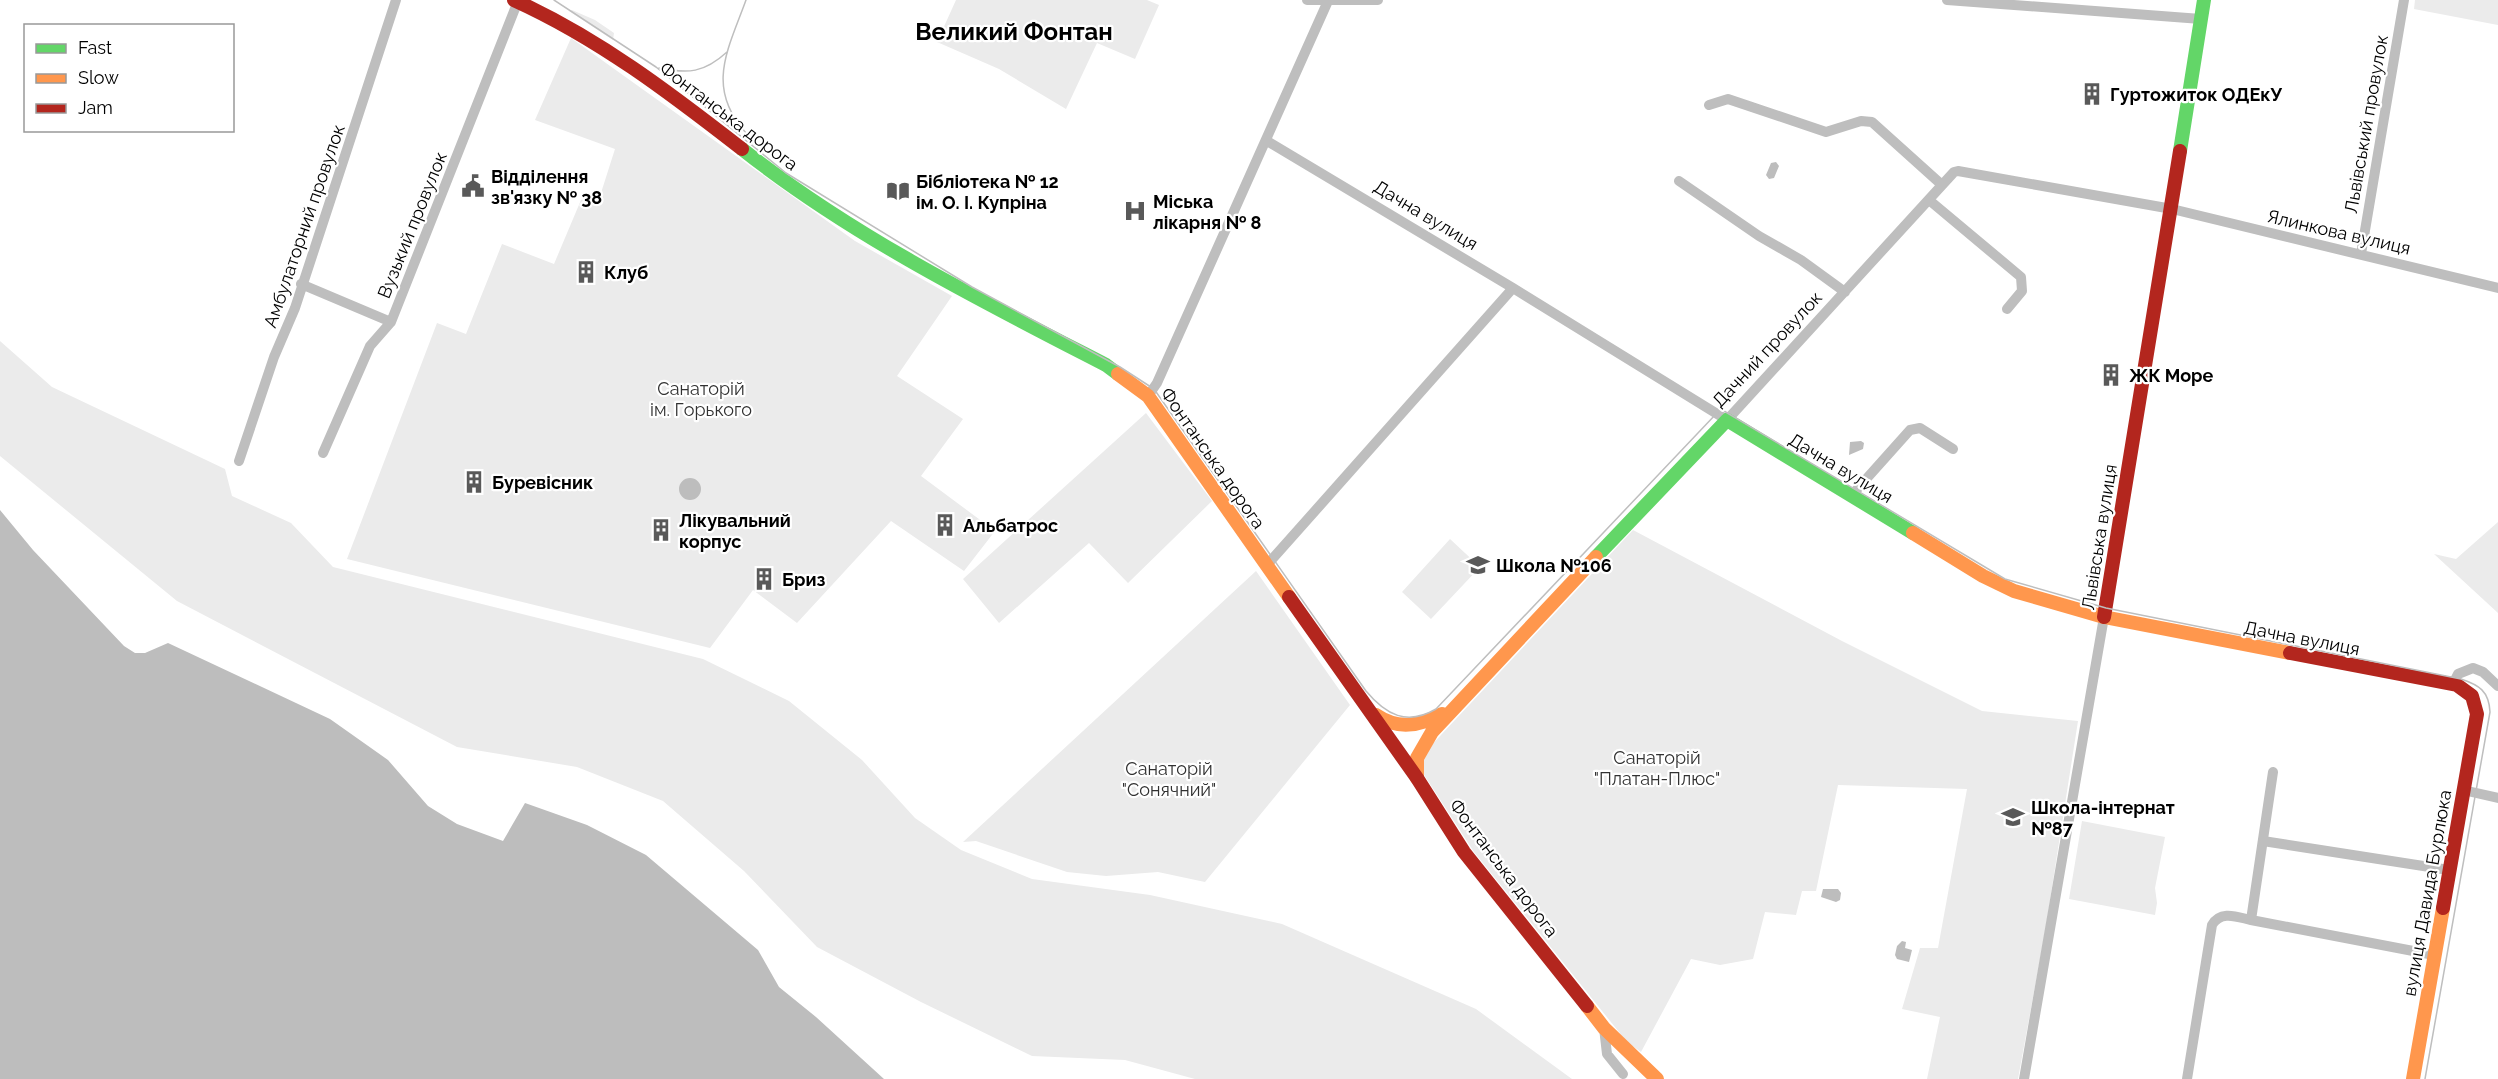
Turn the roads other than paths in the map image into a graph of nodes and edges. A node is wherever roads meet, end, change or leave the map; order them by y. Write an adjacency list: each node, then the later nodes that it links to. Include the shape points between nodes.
1 (396, 0): 17 (street, Амбулаторний провулок)
2 (1307, 0): 8 (street)
3 (1378, 0): 8 (street)
4 (1947, 0): 9 (street)
5 (2204, 0): 9 (main road, Львівська вулиця)
6 (2404, 0): 16 (street, Львівський провулок)
7 (516, 1): 22 (street, Вузький провулок); 23 (main road, Фонтанська дорога, via 617,56 782,181 962,291 1106,365)
8 (1329, 1): 11 (street)
9 (2201, 19): 15 (main road, Львівська вулиця)
10 (1709, 105): 13 (street, via 1728,99 1826,132 1861,121 1872,122)
11 (1267, 141): 18 (street, Дачна вулиця); 23 (street)
12 (1679, 181): 20 (street)
13 (1942, 185): 14 (street, Дачний провулок); 15 (street, Дачний провулок, via 1954,172 1962,171)
14 (1929, 200): 20 (street, Дачний провулок); 21 (street, via 2021,277 2022,291)
15 (2172, 209): 16 (street, Ялинкова вулиця); 30 (main road, Львівська вулиця)
16 (2361, 254): 19 (street, Ялинкова вулиця)
17 (301, 284): 22 (street); 27 (street, Амбулаторний провулок)
18 (1513, 288): 24 (street, Дачна вулиця); 29 (street)
19 (2498, 288)
20 (1845, 292): 24 (street, Дачний провулок)
21 (2007, 309)
22 (391, 322): 26 (street, Вузький провулок, via 370,346)
23 (1148, 396): 29 (main road, Фонтанська дорога)
24 (1727, 420): 28 (main road, Дачна вулиця); 33 (main road, Дачний провулок)
25 (1953, 449): 28 (street, via 1920,428 1910,430)
26 (323, 453)
27 (239, 461)
28 (1851, 496): 30 (main road, Дачна вулиця, via 2014,591)
29 (1267, 565): 34 (main road, Фонтанська дорога)
30 (2104, 617): 31 (main road, Дачна вулиця); 46 (street, Львівська вулиця)
31 (2453, 684): 32 (street, via 2458,674 2473,668); 37 (main road, вулиця Давида Бурлюка, via 2472,696 2477,714)
32 (2498, 686)
33 (1452, 708): 34 (main road, Дачний провулок, via 1427,723 1403,726 1383,720); 36 (main road, Дачний провулок, via 1418,751)
34 (1369, 709): 36 (main road, Фонтанська дорога)
35 (2272, 772): 39 (street)
36 (1417, 778): 43 (main road, Фонтанська дорога, via 1464,852)
37 (2463, 790): 38 (street); 40 (main road, вулиця Давида Бурлюка)
38 (2498, 798)
39 (2263, 841): 40 (street); 41 (street)
40 (2449, 870): 42 (main road, вулиця Давида Бурлюка)
41 (2251, 920): 42 (street); 47 (street, via 2223,915 2212,925)
42 (2434, 955): 48 (main road, вулиця Давида Бурлюка)
43 (1604, 1028): 44 (street, via 1607,1054); 45 (main road, Фонтанська дорога)
44 (1623, 1074)
45 (1657, 1079)
46 (2024, 1079)
47 (2187, 1079)
48 (2413, 1079)

